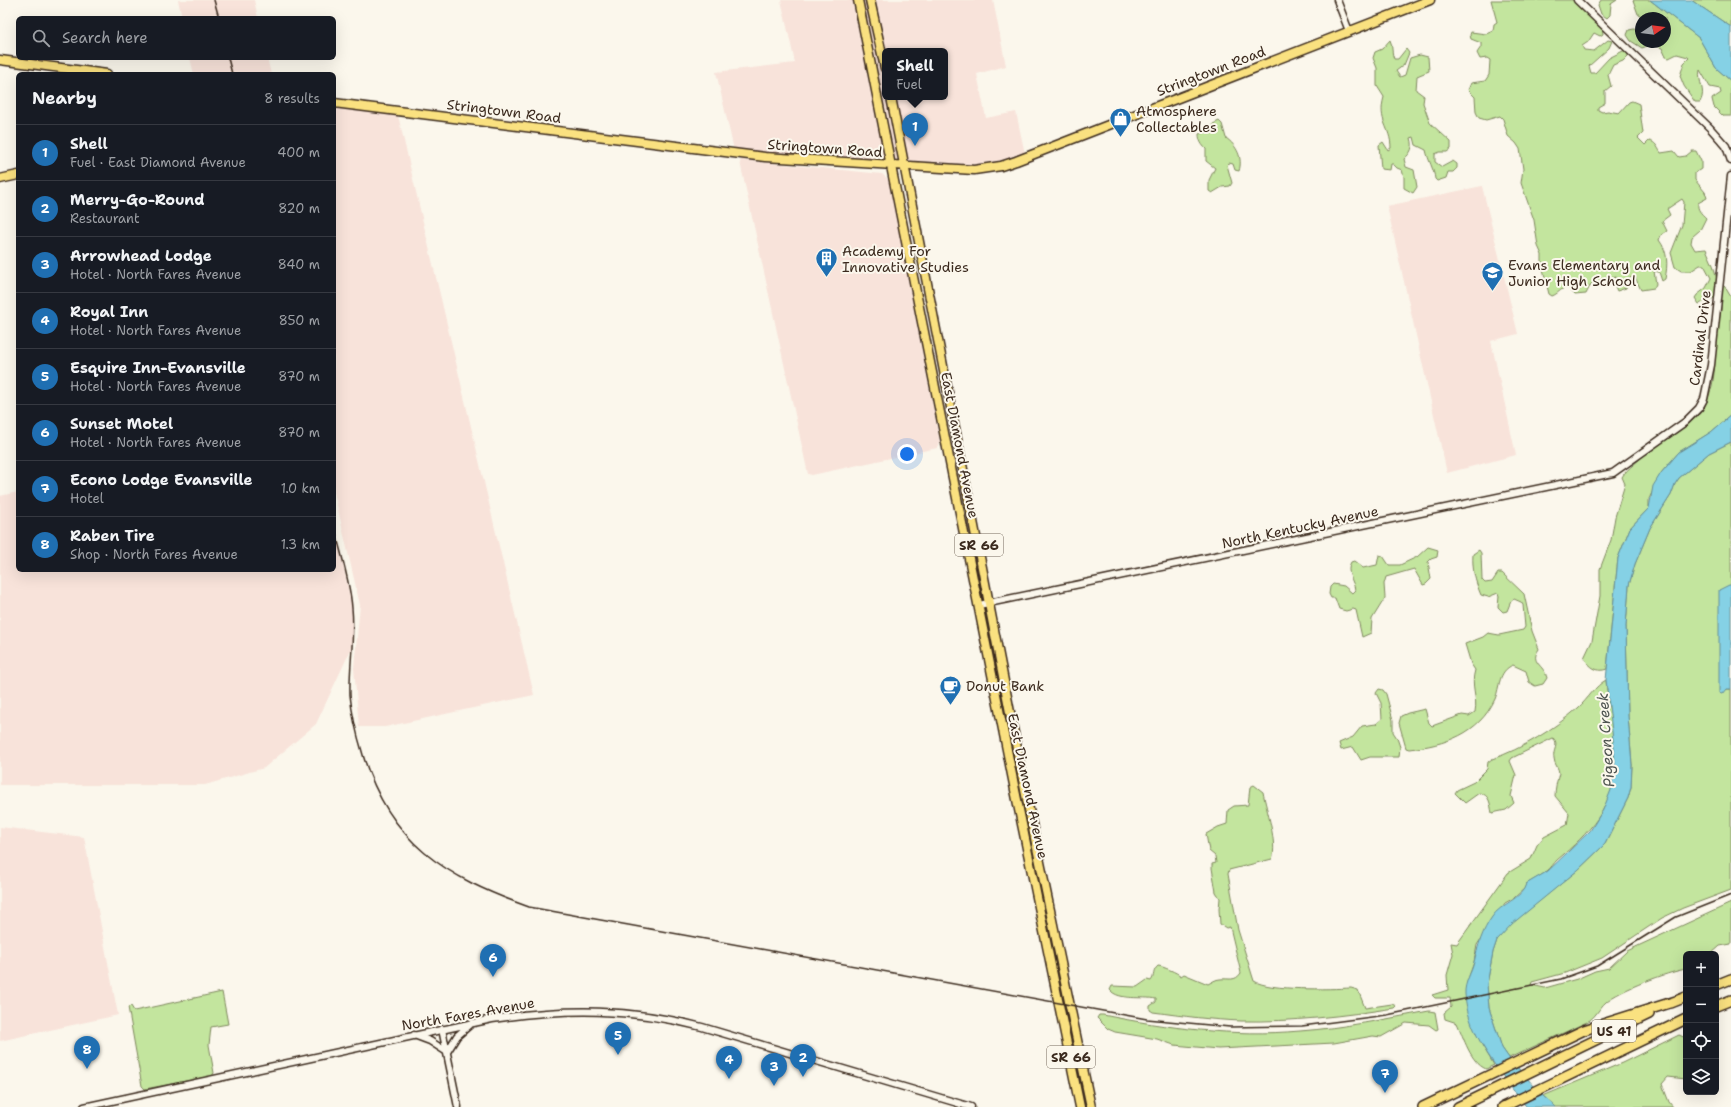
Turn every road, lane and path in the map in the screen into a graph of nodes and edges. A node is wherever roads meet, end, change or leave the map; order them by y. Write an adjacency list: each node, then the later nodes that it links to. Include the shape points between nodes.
1 (858, 0): 13 (main road, East Diamond Avenue / SR 66)
2 (870, 0): 7 (main road)
3 (1337, 0): 6 (street)
4 (1430, 0): 6 (main road, Stringtown Road)
5 (1577, 0): 12 (street, via 1720,138 1728,150)
6 (1349, 31): 14 (main road, Stringtown Road, via 1001,166 974,170)
7 (882, 54)
8 (0, 60): 9 (main road)
9 (92, 72)
10 (892, 100): 14 (main road, East Diamond Avenue / SR 66)
11 (336, 103): 13 (main road, Stringtown Road, via 765,157)
12 (1731, 161)
13 (892, 166): 14 (main road, Stringtown Road); 20 (main road, East Diamond Avenue / SR 66)
14 (905, 167): 19 (main road, East Diamond Avenue / SR 66)
15 (16, 175): 17 (main road)
16 (1731, 176): 18 (street, Cardinal Drive, via 1711,365 1704,399 1691,417)
17 (0, 179)
18 (1624, 466): 19 (street, North Kentucky Avenue, via 1613,474 1604,476)
19 (990, 603): 20 (street, North Kentucky Avenue); 36 (main road, East Diamond Avenue / SR 66, via 1026,795)
20 (979, 605): 35 (main road, East Diamond Avenue / SR 66)
21 (1731, 979): 22 (highway)
22 (1719, 984)
23 (1683, 998): 25 (highway, US 41)
24 (1731, 1000): 26 (highway)
25 (1676, 1001): 37 (highway, via 1584,1030); 38 (highway, US 41)
26 (1719, 1005)
27 (1683, 1020): 39 (highway, US 41)
28 (473, 1022): 29 (street, North Fares Avenue); 31 (street, via 457,1036); 34 (street, North Fares Avenue, via 561,1011 606,1011 663,1018 702,1027)
29 (442, 1029): 30 (street, North Fares Avenue); 31 (street)
30 (414, 1035): 31 (street); 32 (street, North Fares Avenue)
31 (447, 1052): 33 (street)
32 (84, 1107)
33 (458, 1107)
34 (970, 1107)
35 (1080, 1107)
36 (1092, 1107)
37 (1423, 1107)
38 (1458, 1107)
39 (1503, 1107)

